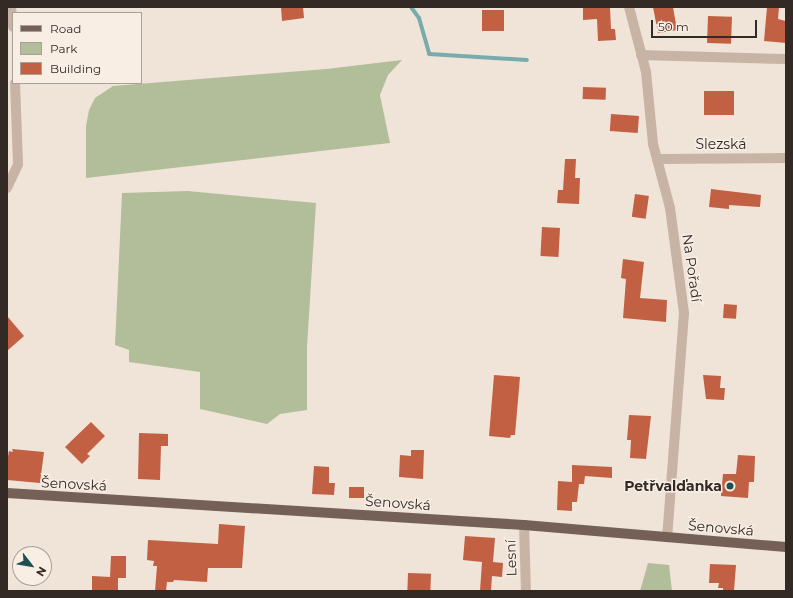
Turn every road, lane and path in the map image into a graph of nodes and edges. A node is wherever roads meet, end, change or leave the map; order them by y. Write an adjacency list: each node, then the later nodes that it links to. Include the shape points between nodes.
1 (11, 7): 3 (street)
2 (629, 7): 4 (street, Na Pořadí)
3 (12, 17)
4 (641, 55): 5 (street); 8 (street, Na Pořadí, via 646,72)
5 (786, 59)
6 (15, 84): 9 (street, via 18,164)
7 (786, 158): 8 (street, Slezská)
8 (657, 159): 12 (street, Na Pořadí, via 670,208 684,313 674,487)
9 (7, 188)
10 (7, 493): 11 (main road, Šenovská)
11 (524, 525): 12 (main road, Šenovská); 14 (street, Lesní)
12 (667, 537): 13 (main road, Šenovská)
13 (786, 547)
14 (526, 591)

